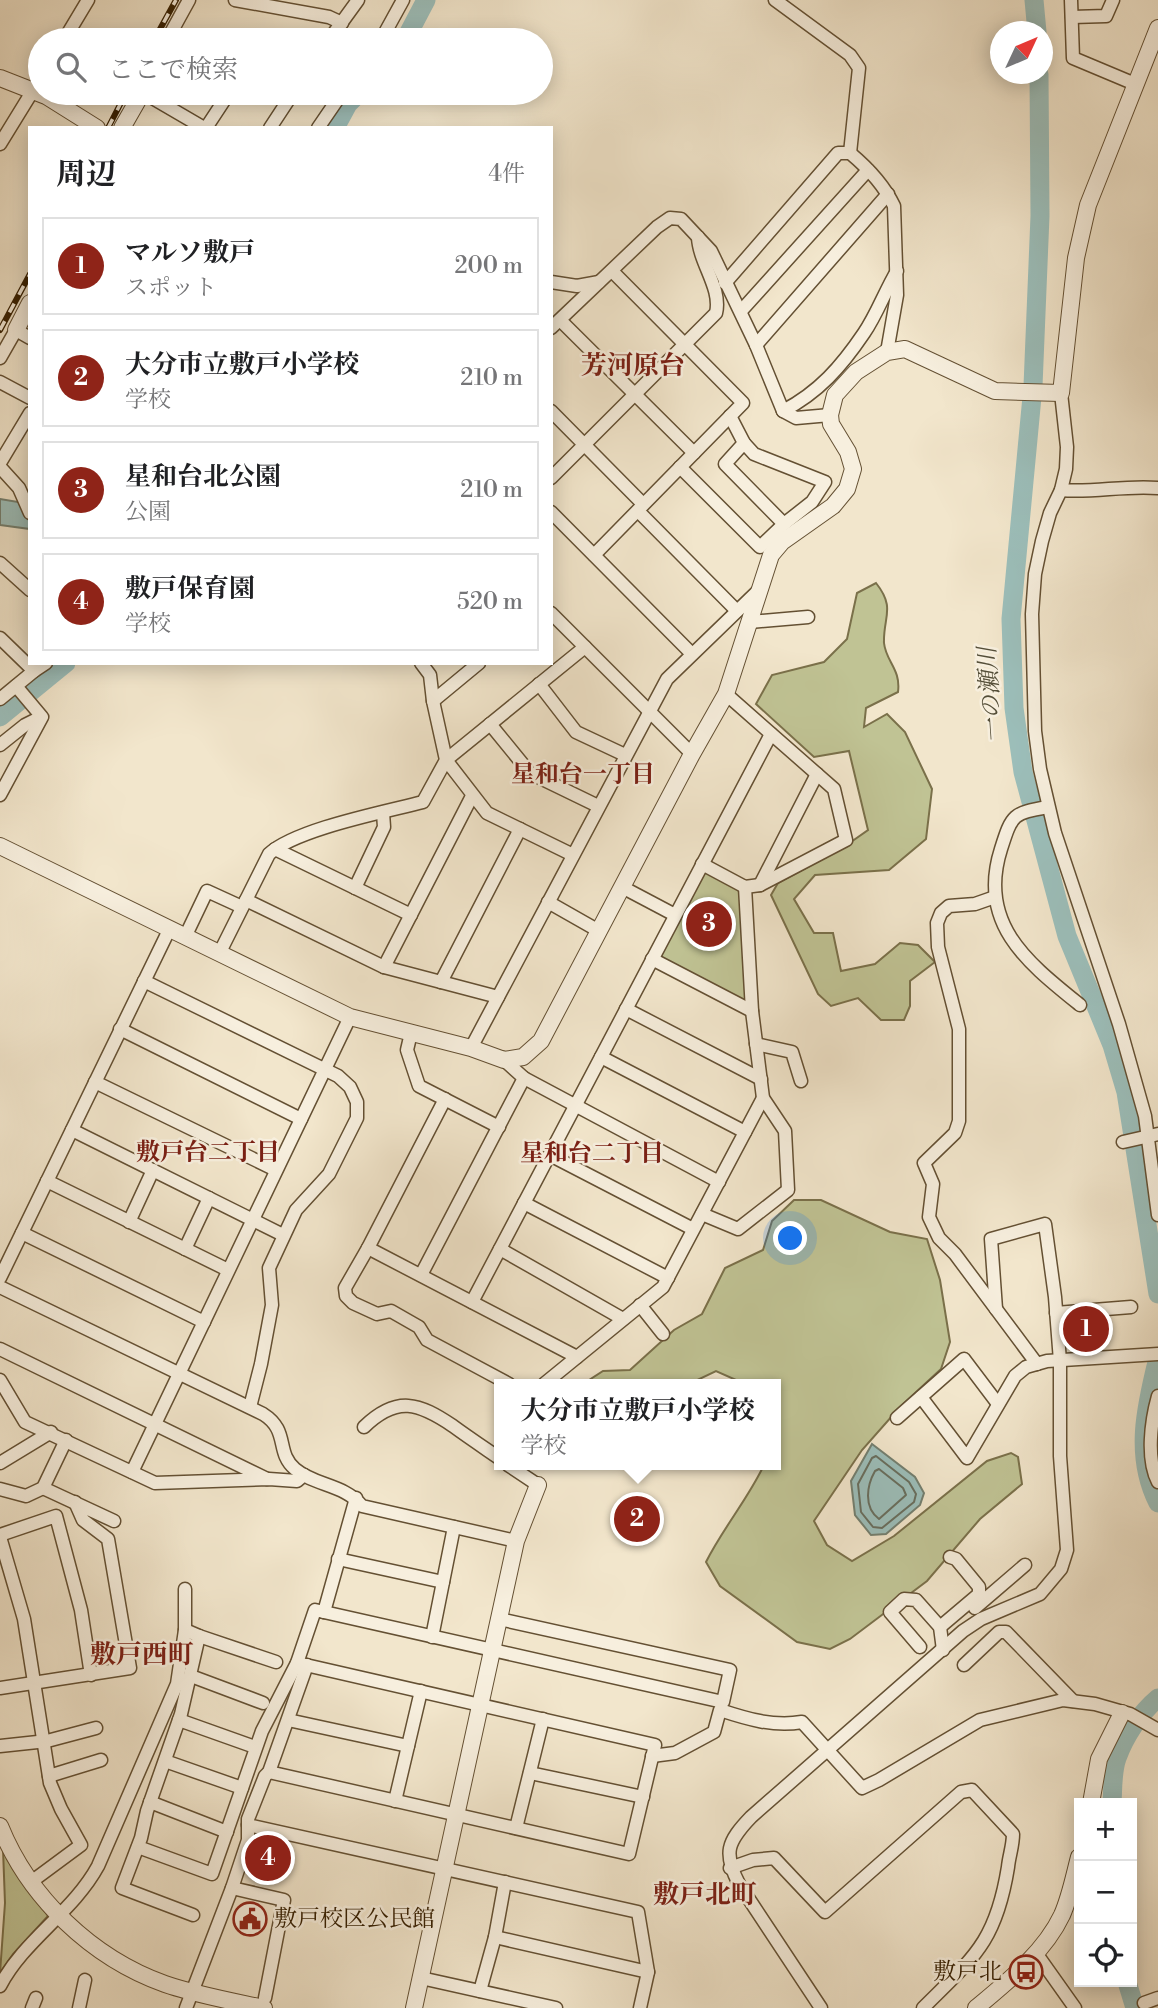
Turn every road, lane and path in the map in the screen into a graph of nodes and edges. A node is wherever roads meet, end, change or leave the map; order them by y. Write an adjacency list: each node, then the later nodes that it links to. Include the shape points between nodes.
1 (88, 0): 11 (street)
2 (189, 0): 12 (street)
3 (235, 0): 10 (street)
4 (358, 0): 10 (street)
5 (403, 0): 14 (street)
6 (775, 0): 33 (street, via 850,55 859,68)
7 (1072, 0): 9 (street)
8 (1113, 0): 9 (street, via 1106,16)
9 (1072, 17): 18 (street, via 1073,58)
10 (342, 23): 13 (street)
11 (71, 28)
12 (174, 28)
13 (338, 28)
14 (388, 28)
15 (1158, 28): 18 (street)
16 (0, 78): 17 (street)
17 (28, 83)
18 (1135, 84): 51 (street, via 1088,205)
19 (28, 99): 32 (street)
20 (65, 105): 26 (street)
21 (136, 105): 27 (street)
22 (164, 105): 28 (street)
23 (221, 105): 29 (street)
24 (285, 105): 30 (street)
25 (334, 105): 31 (street)
26 (94, 126)
27 (123, 126)
28 (201, 126)
29 (206, 126)
30 (271, 126)
31 (319, 126)
32 (0, 144)
33 (850, 153): 34 (street); 41 (street, via 838,153)
34 (868, 170): 35 (street); 42 (street)
35 (888, 194): 37 (street, via 894,206); 47 (street)
36 (698, 237): 38 (street, via 681,219 670,218); 41 (street, via 711,251); 46 (street, via 719,302 716,313)
37 (897, 270): 48 (street); 54 (street, via 864,333 837,367 807,398)
38 (612, 271): 40 (street); 46 (street)
39 (553, 282): 40 (street, via 577,286)
40 (600, 282): 44 (street)
41 (725, 283): 42 (street)
42 (741, 311): 47 (street)
43 (28, 312): 45 (street)
44 (556, 324): 52 (street)
45 (23, 334): 49 (street)
46 (685, 345): 52 (street); 58 (street, via 743,403)
47 (756, 345): 54 (street)
48 (887, 352): 51 (street, via 905,349 995,391); 56 (street, via 856,372 835,395)
49 (0, 358)
50 (0, 382): 53 (street)
51 (1056, 393): 66 (street, via 1067,447)
52 (635, 394): 60 (street); 61 (street)
53 (28, 397)
54 (783, 411): 56 (street, via 796,418)
55 (553, 413): 60 (street)
56 (830, 415): 71 (street, via 853,469 847,489 833,506)
57 (28, 416): 62 (street)
58 (730, 416): 59 (street); 61 (street)
59 (744, 443): 70 (street, via 725,464); 70 (street, via 763,459 825,482 812,502)
60 (584, 445): 64 (street); 68 (street)
61 (694, 453): 63 (street)
62 (0, 465): 67 (street)
63 (680, 467): 68 (street); 71 (street)
64 (553, 476)
65 (1158, 488): 66 (street)
66 (1061, 490): 104 (street, via 1042,541 1032,614 1035,731)
67 (28, 508)
68 (642, 510): 72 (street); 76 (street)
69 (553, 515): 72 (street)
70 (784, 524): 71 (street)
71 (767, 550): 75 (street)
72 (594, 555): 82 (street)
73 (0, 563): 74 (street)
74 (28, 588)
75 (759, 590): 76 (street); 79 (street)
76 (737, 611): 82 (street)
77 (553, 615): 81 (street)
78 (808, 617): 79 (street)
79 (750, 622): 89 (street)
80 (0, 638): 86 (street)
81 (585, 647): 87 (street); 92 (street)
82 (692, 654): 92 (street, via 667,679)
83 (43, 665): 86 (street)
84 (422, 665): 91 (street, via 430,675)
85 (477, 665): 91 (street)
86 (34, 671): 88 (street)
87 (539, 684): 94 (street); 98 (street, via 576,732)
88 (18, 689): 90 (street); 93 (street)
89 (726, 694): 95 (street); 97 (street)
90 (0, 699)
91 (433, 701): 99 (street)
92 (649, 711): 97 (street); 98 (street)
93 (39, 713): 96 (street); 101 (street)
94 (490, 724): 99 (street); 103 (street, via 530,773)
95 (771, 734): 100 (street); 110 (street)
96 (0, 745)
97 (692, 754): 112 (street)
98 (625, 755): 103 (street)
99 (446, 760): 102 (street); 105 (street, via 423,802)
100 (817, 774): 111 (street); 111 (street, via 834,789 846,840)
101 (0, 795)
102 (472, 796): 106 (street, via 487,813); 118 (street)
103 (598, 806): 109 (street)
104 (1044, 807): 115 (street, via 1022,811 1009,827 997,860); 151 (street, via 1129,1056)
105 (383, 813): 108 (street, via 299,835); 114 (street, via 384,827)
106 (520, 830): 109 (street); 127 (street)
107 (0, 846): 120 (street)
108 (275, 849): 114 (street); 117 (street)
109 (573, 855): 116 (street)
110 (702, 864): 113 (street); 119 (street)
111 (760, 885): 113 (street)
112 (622, 887): 119 (street); 121 (street)
113 (745, 887): 131 (street)
114 (355, 888): 118 (street)
115 (995, 897): 129 (street, via 1011,940); 178 (street, via 949,906 937,923 938,947 959,1029 959,1121 955,1133 924,1163 933,1184 929,1217 934,1228)
116 (548, 902): 121 (street); 128 (street)
117 (244, 904): 122 (street, via 207,891); 123 (street); 125 (street)
118 (411, 915): 125 (street)
119 (675, 915): 124 (street)
120 (170, 928): 122 (street); 126 (street)
121 (599, 931): 138 (street, via 541,1041 523,1057)
122 (186, 935): 123 (street)
123 (220, 952): 132 (street)
124 (652, 959): 130 (street); 131 (street)
125 (384, 967): 127 (street)
126 (144, 981): 133 (street); 139 (street)
127 (441, 982): 128 (street)
128 (498, 997): 136 (street)
129 (1080, 1005)
130 (626, 1009): 137 (street); 141 (street)
131 (752, 1011): 135 (street)
132 (350, 1017): 134 (street); 139 (street)
133 (120, 1030): 142 (street); 147 (street)
134 (411, 1033): 136 (street); 145 (street, via 407,1051 419,1086)
135 (756, 1044): 141 (street); 143 (street, via 792,1052)
136 (471, 1048): 138 (street)
137 (601, 1057): 146 (street); 150 (street)
138 (504, 1060): 140 (street)
139 (325, 1069): 147 (street); 166 (street, via 350,1087 357,1102 357,1118 329,1174 303,1200)
140 (524, 1079): 146 (street); 148 (street)
141 (761, 1079): 144 (street)
142 (95, 1082): 149 (street); 155 (street)
143 (801, 1082)
144 (763, 1098): 150 (street); 160 (street, via 785,1131 788,1190 738,1229)
145 (445, 1099): 148 (street); 167 (street)
146 (575, 1106): 153 (street); 157 (street)
147 (301, 1119): 155 (street)
148 (499, 1127): 171 (street)
149 (72, 1130): 154 (street); 156 (street)
150 (745, 1132): 157 (street)
151 (1150, 1137): 152 (street); 161 (street)
152 (1125, 1141)
153 (550, 1155): 159 (street); 164 (street)
154 (153, 1170): 158 (street); 163 (street)
155 (276, 1170): 162 (street)
156 (47, 1181): 163 (street); 165 (street)
157 (719, 1182): 160 (street)
158 (209, 1198): 162 (street); 168 (street)
159 (524, 1203): 169 (street); 173 (street)
160 (702, 1214): 164 (street)
161 (1158, 1215)
162 (253, 1220): 166 (street); 170 (street)
163 (129, 1222): 168 (street)
164 (694, 1229): 173 (street)
165 (22, 1233): 172 (street); 181 (street)
166 (283, 1235): 195 (street, via 269,1268 272,1305)
167 (368, 1248): 171 (street); 189 (street, via 345,1288 353,1303 377,1314 391,1311 419,1327 427,1340)
168 (186, 1249): 170 (street)
169 (500, 1249): 175 (street); 180 (street)
170 (229, 1270): 181 (street)
171 (421, 1275): 175 (street)
172 (0, 1278)
173 (668, 1278): 176 (street)
174 (0, 1287): 188 (street)
175 (472, 1302): 185 (street)
176 (640, 1305): 180 (street); 182 (street)
177 (1130, 1307): 179 (street)
178 (996, 1309): 179 (street, via 991,1239 1045,1224); 187 (street)
179 (1056, 1313): 186 (street)
180 (623, 1319): 185 (street)
181 (204, 1322): 188 (street)
182 (663, 1335)
183 (0, 1349): 197 (street)
184 (1153, 1355): 186 (street)
185 (577, 1357): 190 (street)
186 (1060, 1361): 187 (street); 225 (street, via 1067,1550 1061,1569 1040,1594)
187 (1037, 1364): 194 (street, via 1015,1376)
188 (179, 1373): 195 (street); 197 (street)
189 (500, 1379)
190 (550, 1379)
191 (0, 1380): 199 (street, via 25,1422)
192 (1158, 1396): 207 (street, via 1151,1454)
193 (920, 1397): 194 (street, via 964,1359); 194 (street, via 967,1458); 196 (street)
194 (998, 1404)
195 (250, 1407): 205 (street, via 273,1420 287,1459)
196 (897, 1418)
197 (155, 1423): 204 (street); 206 (street)
198 (364, 1427): 201 (street, via 394,1407 416,1405)
199 (51, 1432): 200 (street); 202 (street)
200 (66, 1440): 204 (street); 209 (street)
201 (494, 1452)
202 (0, 1463)
203 (516, 1470): 208 (street)
204 (132, 1472): 206 (street, via 155,1483)
205 (304, 1475): 206 (street, via 297,1481); 211 (street)
206 (268, 1479)
207 (1158, 1482)
208 (538, 1485): 216 (street)
209 (44, 1488): 210 (street, via 26,1496); 212 (street)
210 (0, 1489)
211 (356, 1498): 214 (street, via 362,1506); 218 (street)
212 (75, 1502): 213 (street); 235 (street, via 83,1520 108,1539 130,1668)
213 (114, 1521)
214 (454, 1527): 216 (street); 220 (street)
215 (0, 1536): 235 (street, via 56,1516 81,1610); 237 (street, via 24,1619)
216 (516, 1541): 223 (street)
217 (950, 1557): 224 (street, via 979,1587 979,1594)
218 (338, 1559): 220 (street); 222 (street)
219 (1026, 1565): 225 (street, via 962,1619)
220 (443, 1583): 228 (street)
221 (185, 1589): 226 (street)
222 (324, 1612): 228 (street); 233 (street, via 316,1610)
223 (499, 1619): 230 (street); 230 (street, via 730,1670 723,1702)
224 (940, 1627): 229 (street, via 916,1600 904,1599 890,1612); 231 (street)
225 (968, 1628): 231 (street)
226 (184, 1630): 227 (street); 278 (street, via 177,1684 164,1716 98,1866)
227 (199, 1636): 232 (street); 236 (street)
228 (432, 1637): 230 (street)
229 (920, 1647)
230 (492, 1650): 242 (street)
231 (943, 1650): 253 (street)
232 (276, 1662)
233 (302, 1664): 239 (street); 246 (street); 252 (street, via 265,1723)
234 (964, 1665): 240 (street, via 999,1632 1006,1632)
235 (91, 1675): 237 (street)
236 (191, 1676): 241 (street); 245 (street)
237 (36, 1683): 238 (street); 249 (street)
238 (0, 1688)
239 (421, 1691): 242 (street); 251 (street)
240 (1073, 1701): 243 (street); 253 (street, via 980,1720 862,1788)
241 (263, 1703)
242 (481, 1705): 244 (street); 265 (street)
243 (1126, 1713): 247 (street); 262 (street, via 1100,1759)
244 (542, 1719): 254 (street, via 655,1745); 258 (street)
245 (179, 1720): 252 (street); 256 (street)
246 (288, 1720): 251 (street); 257 (street)
247 (1154, 1725)
248 (96, 1728): 249 (street)
249 (43, 1740): 250 (street); 259 (street)
250 (0, 1746)
251 (408, 1746): 263 (street)
252 (256, 1747): 260 (street)
253 (827, 1749): 254 (street, via 802,1722 770,1723 720,1710 714,1732 675,1753); 272 (street, via 738,1831 731,1842)
254 (652, 1756): 261 (street)
255 (101, 1760): 259 (street)
256 (165, 1761): 260 (street); 264 (street)
257 (269, 1772): 263 (street); 266 (street)
258 (530, 1773): 261 (street); 268 (street)
259 (49, 1776): 274 (street, via 81,1845)
260 (242, 1788): 269 (street)
261 (643, 1797): 268 (street, via 629,1854)
262 (1092, 1798)
263 (395, 1801): 265 (street)
264 (150, 1802): 269 (street); 270 (street)
265 (456, 1815): 268 (street); 273 (street)
266 (248, 1825): 273 (street); 276 (street)
267 (0, 1826): 274 (street)
268 (516, 1828)
269 (227, 1832): 270 (street, via 212,1874)
270 (138, 1847): 277 (street, via 122,1888)
271 (1078, 1861): 280 (street, via 1061,1916)
272 (730, 1868): 295 (street); 296 (street, via 774,1858 825,1912 961,1792 972,1790 1013,1835 1004,1893 983,1945)
273 (444, 1869): 275 (street); 282 (street)
274 (31, 1882): 278 (street)
275 (505, 1882): 279 (street); 281 (street, via 638,1912)
276 (233, 1888): 286 (street); 288 (street, via 284,1900)
277 (193, 1915)
278 (60, 1917): 284 (street, via 27,1949); 286 (street, via 115,1960)
279 (495, 1937): 281 (street); 285 (street)
280 (1036, 1953): 297 (street); 298 (street)
281 (648, 1972): 294 (street)
282 (421, 1978): 285 (street); 292 (street)
283 (85, 1980): 290 (street)
284 (0, 1986)
285 (480, 1991): 293 (street)
286 (191, 1992): 288 (street); 291 (street)
287 (1158, 1998): 289 (street)
288 (265, 2003)
289 (1144, 2003)
290 (83, 2007)
291 (186, 2008)
292 (414, 2008)
293 (556, 2008)
294 (640, 2008)
295 (821, 2008)
296 (923, 2008)
297 (976, 2008)
298 (1075, 2008)

